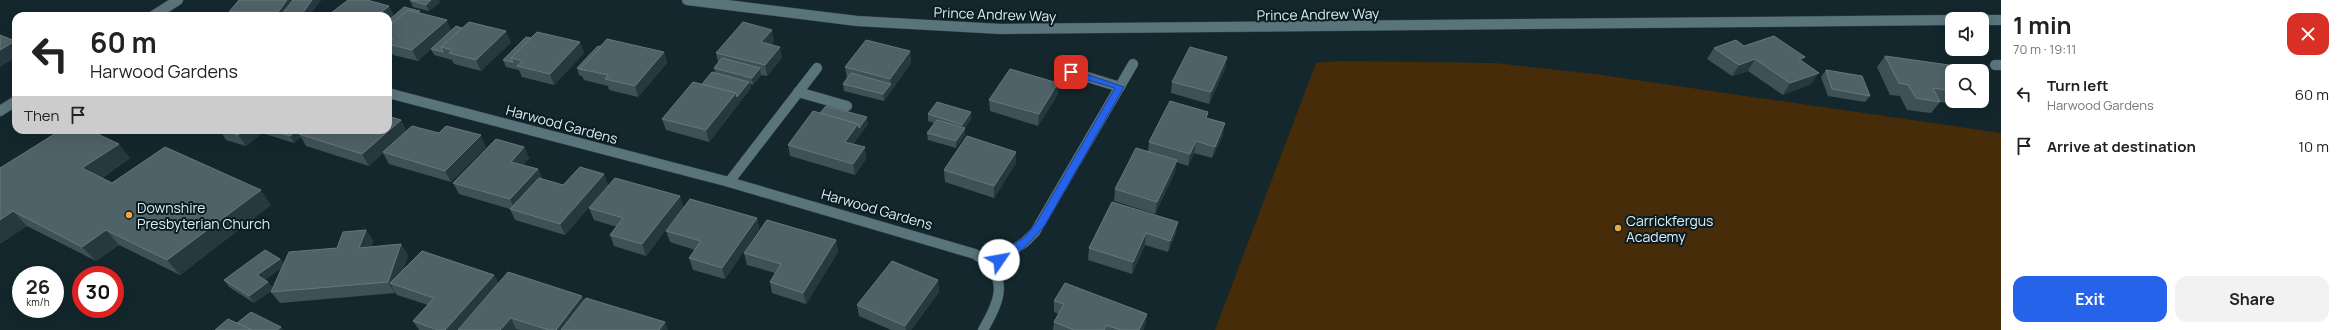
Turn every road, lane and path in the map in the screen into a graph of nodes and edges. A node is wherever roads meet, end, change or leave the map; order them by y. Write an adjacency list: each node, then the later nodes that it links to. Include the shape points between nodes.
1 (178, 0): 4 (street)
2 (687, 0): 3 (street, Prince Andrew Way)
3 (733, 3): 5 (street, Prince Andrew Way, via 857,21 1001,29)
4 (159, 12)
5 (1945, 20)
6 (1989, 20): 7 (street)
7 (2001, 20)
8 (1133, 64): 11 (street)
9 (817, 68): 12 (street)
10 (1071, 72): 11 (street)
11 (1120, 87): 18 (street, via 1035,232)
12 (798, 92): 15 (street); 17 (street)
13 (392, 94): 17 (street, Harwood Gardens)
14 (12, 104): 16 (street)
15 (847, 106)
16 (0, 111)
17 (729, 182): 18 (street, Harwood Gardens, via 968,251 982,257)
18 (991, 265): 19 (street, via 998,278 1000,291 995,309)
19 (983, 330)

